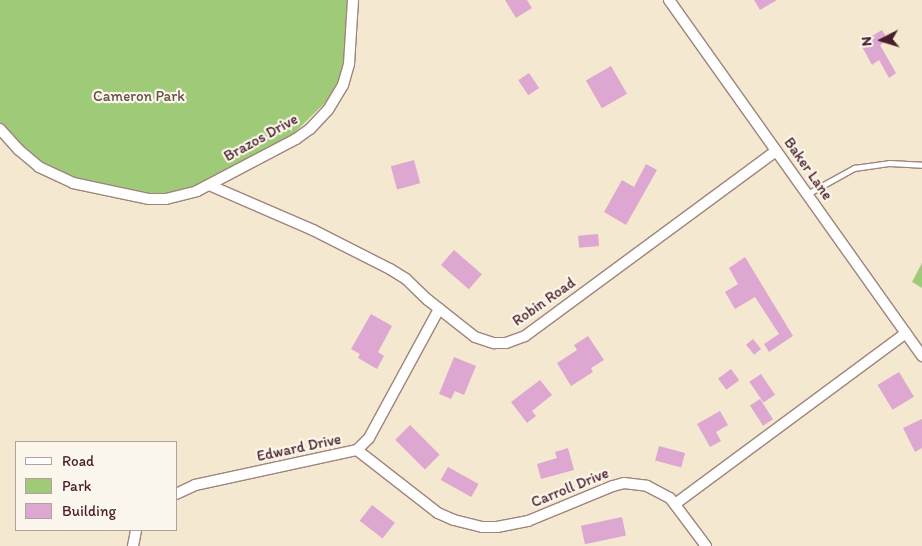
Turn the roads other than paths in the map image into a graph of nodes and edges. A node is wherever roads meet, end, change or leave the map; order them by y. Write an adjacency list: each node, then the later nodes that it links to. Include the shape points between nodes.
1 (353, 0): 6 (street, Brazos Drive, via 349,64 328,110 296,138)
2 (669, 0): 4 (street, Baker Lane)
3 (0, 128): 6 (street, Brazos Drive, via 35,163 73,183 149,198 184,195)
4 (776, 151): 7 (street, Baker Lane); 8 (street, Robin Road, via 516,340 506,343 484,341 467,332)
5 (922, 165): 7 (lane, via 889,163 854,168)
6 (209, 185): 8 (street, Robin Road, via 390,268)
7 (808, 194): 9 (street, Baker Lane)
8 (439, 309): 11 (street, Edward Drive, via 369,438)
9 (906, 333): 10 (street, Baker Lane); 13 (street)
10 (922, 356)
11 (357, 450): 12 (street, Edward Drive, via 195,485); 13 (street, Carroll Drive, via 438,513 474,525 497,527 528,522 624,484 660,491)
12 (178, 493)
13 (675, 504): 16 (street, Carroll Drive)
14 (136, 531): 15 (street)
15 (133, 546)
16 (706, 546)

